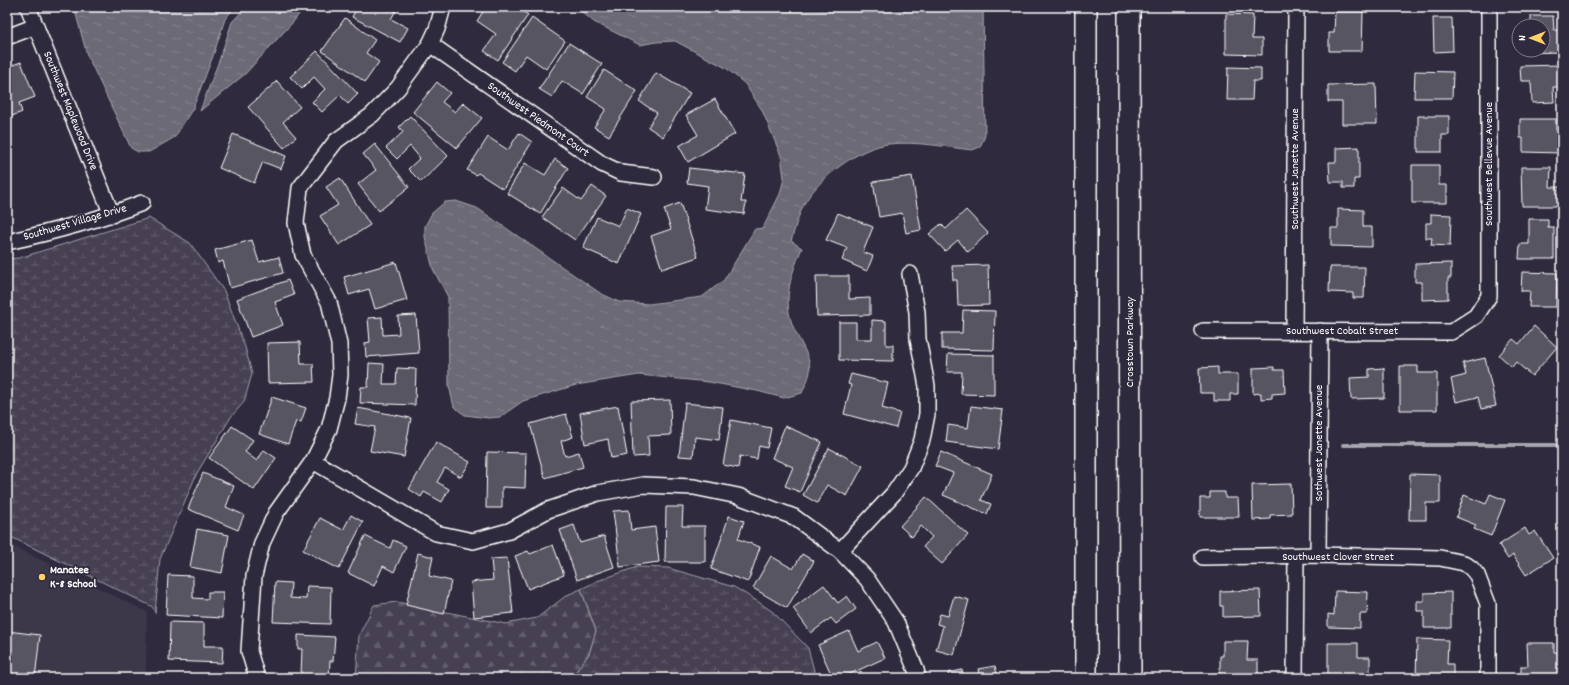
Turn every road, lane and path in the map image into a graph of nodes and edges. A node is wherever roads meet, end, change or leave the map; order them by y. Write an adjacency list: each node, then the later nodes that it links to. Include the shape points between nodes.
1 (28, 7): 7 (street, Southwest Maplewood Drive)
2 (443, 7): 9 (street)
3 (1086, 7): 26 (main road)
4 (1129, 7): 27 (main road, Crosstown Parkway)
5 (1296, 7): 17 (street, Southwest Janette Avenue)
6 (1489, 7): 15 (street, Southwest Bellevue Avenue, via 1489,296)
7 (36, 26): 8 (street); 12 (street, Southwest Maplewood Drive)
8 (7, 37)
9 (430, 44): 10 (street, Southwest Piedmont Court, via 602,164 621,173); 19 (street, via 398,88 372,115 336,141 300,188 296,223 303,255 329,302 339,344 340,375 337,398 329,429)
10 (654, 177)
11 (142, 203): 12 (street, Southwest Village Drive)
12 (112, 215): 13 (street, Southwest Village Drive)
13 (7, 242)
14 (910, 274): 20 (street, via 927,386 927,414 922,440 911,468 894,493)
15 (1476, 316): 18 (street, Southwest Cobalt Street, via 1451,332)
16 (1202, 330): 17 (street, Southwest Cobalt Street)
17 (1294, 331): 18 (street, Southwest Cobalt Street)
18 (1320, 331): 22 (street, Sothwest Janette Avenue)
19 (313, 461): 20 (street, via 436,533 473,541 510,531 548,510 598,494 643,485 694,487 738,496 794,517); 24 (street, via 276,513 262,543 254,576 249,651)
20 (840, 551): 25 (street, via 867,579 896,622)
21 (1296, 556): 22 (street, Southwest Clover Street); 23 (street, Southwest Clover Street); 28 (street)
22 (1318, 556): 29 (street, Southwest Clover Street, via 1440,558 1464,563 1471,568 1477,575 1488,604)
23 (1203, 557)
24 (257, 678)
25 (918, 678)
26 (1086, 678)
27 (1130, 678)
28 (1295, 678)
29 (1488, 678)

